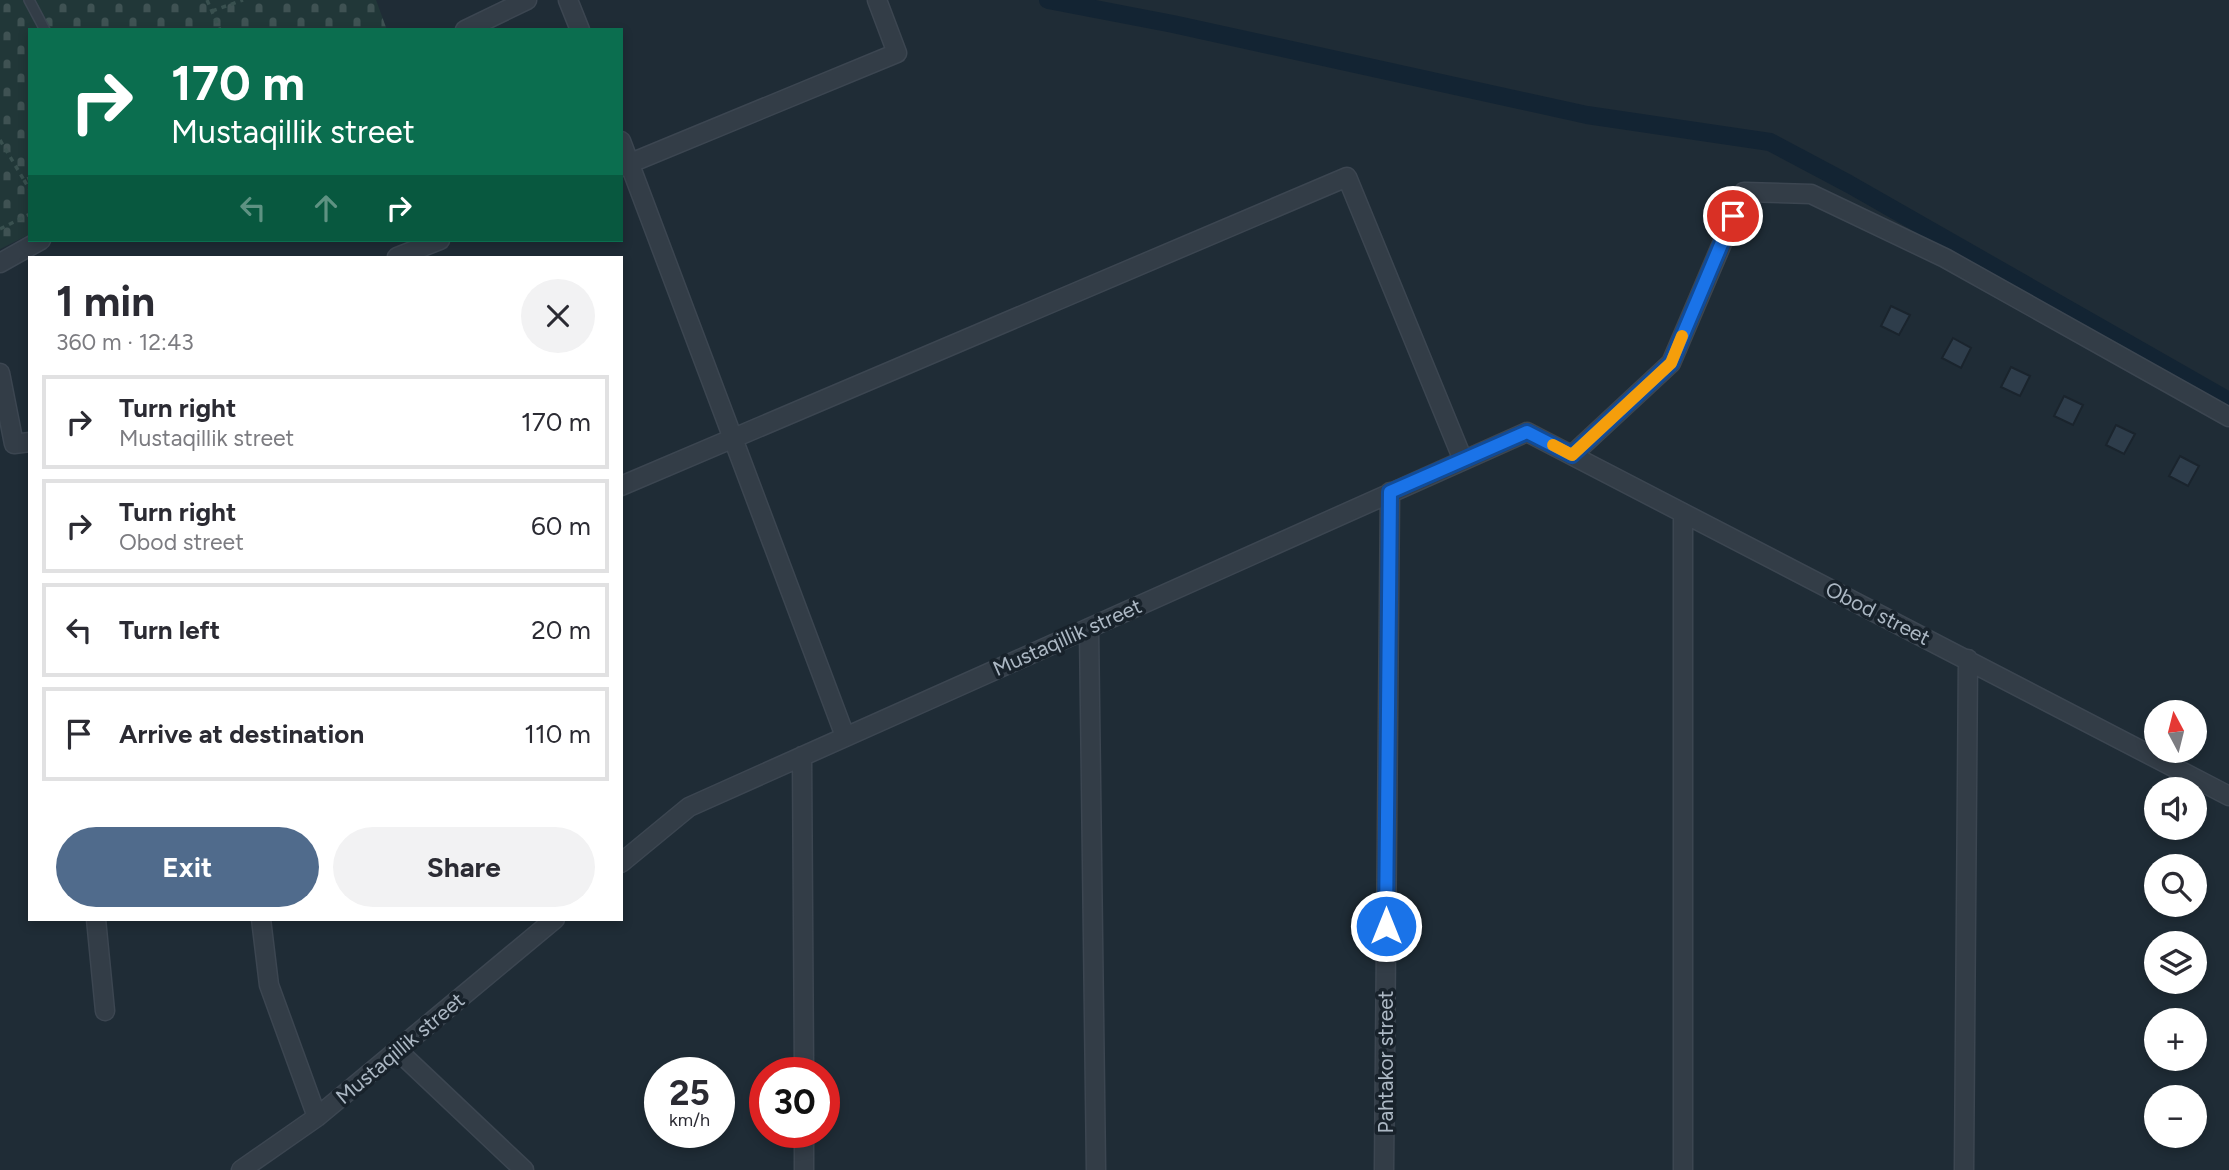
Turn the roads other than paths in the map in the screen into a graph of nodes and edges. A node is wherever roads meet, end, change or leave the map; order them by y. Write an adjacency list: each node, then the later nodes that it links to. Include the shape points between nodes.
1 (29, 0): 5 (lane)
2 (527, 0): 6 (street)
3 (569, 0): 7 (street)
4 (877, 0): 8 (street, via 897,53)
5 (44, 28)
6 (469, 28)
7 (579, 28)
8 (625, 165): 16 (street)
9 (37, 242): 12 (street)
10 (435, 242): 11 (street)
11 (400, 256)
12 (0, 262)
13 (0, 373): 17 (street, via 14,444)
14 (2229, 417): 18 (street, via 1945,258 1811,194 1744,192 1671,363)
15 (1527, 432): 18 (street, Obod street); 19 (street, Mustaqillik street)
16 (733, 438): 19 (street, via 1347,177); 20 (street); 25 (street)
17 (28, 442)
18 (1572, 455): 22 (street, Obod street)
19 (1462, 460): 21 (street, Mustaqillik street)
20 (623, 485)
21 (1390, 492): 23 (street, Mustaqillik street); 41 (street, Pahtakor street)
22 (1683, 513): 24 (street, Obod street); 42 (street)
23 (1089, 628): 25 (street, Mustaqillik street); 40 (street)
24 (1968, 659): 27 (street, Obod street); 43 (street)
25 (845, 736): 26 (street, Mustaqillik street)
26 (802, 756): 28 (street, Mustaqillik street, via 689,807); 34 (street)
27 (2229, 796)
28 (623, 861)
29 (96, 921): 32 (street)
30 (261, 921): 35 (street, via 269,985)
31 (553, 921): 33 (street, Mustaqillik street)
32 (105, 1011)
33 (397, 1050): 35 (street, Mustaqillik street); 38 (street)
34 (804, 1057)
35 (317, 1117): 37 (street, Mustaqillik street)
36 (804, 1148): 39 (street)
37 (241, 1170)
38 (524, 1170)
39 (804, 1170)
40 (1096, 1170)
41 (1384, 1170)
42 (1683, 1170)
43 (1964, 1170)

